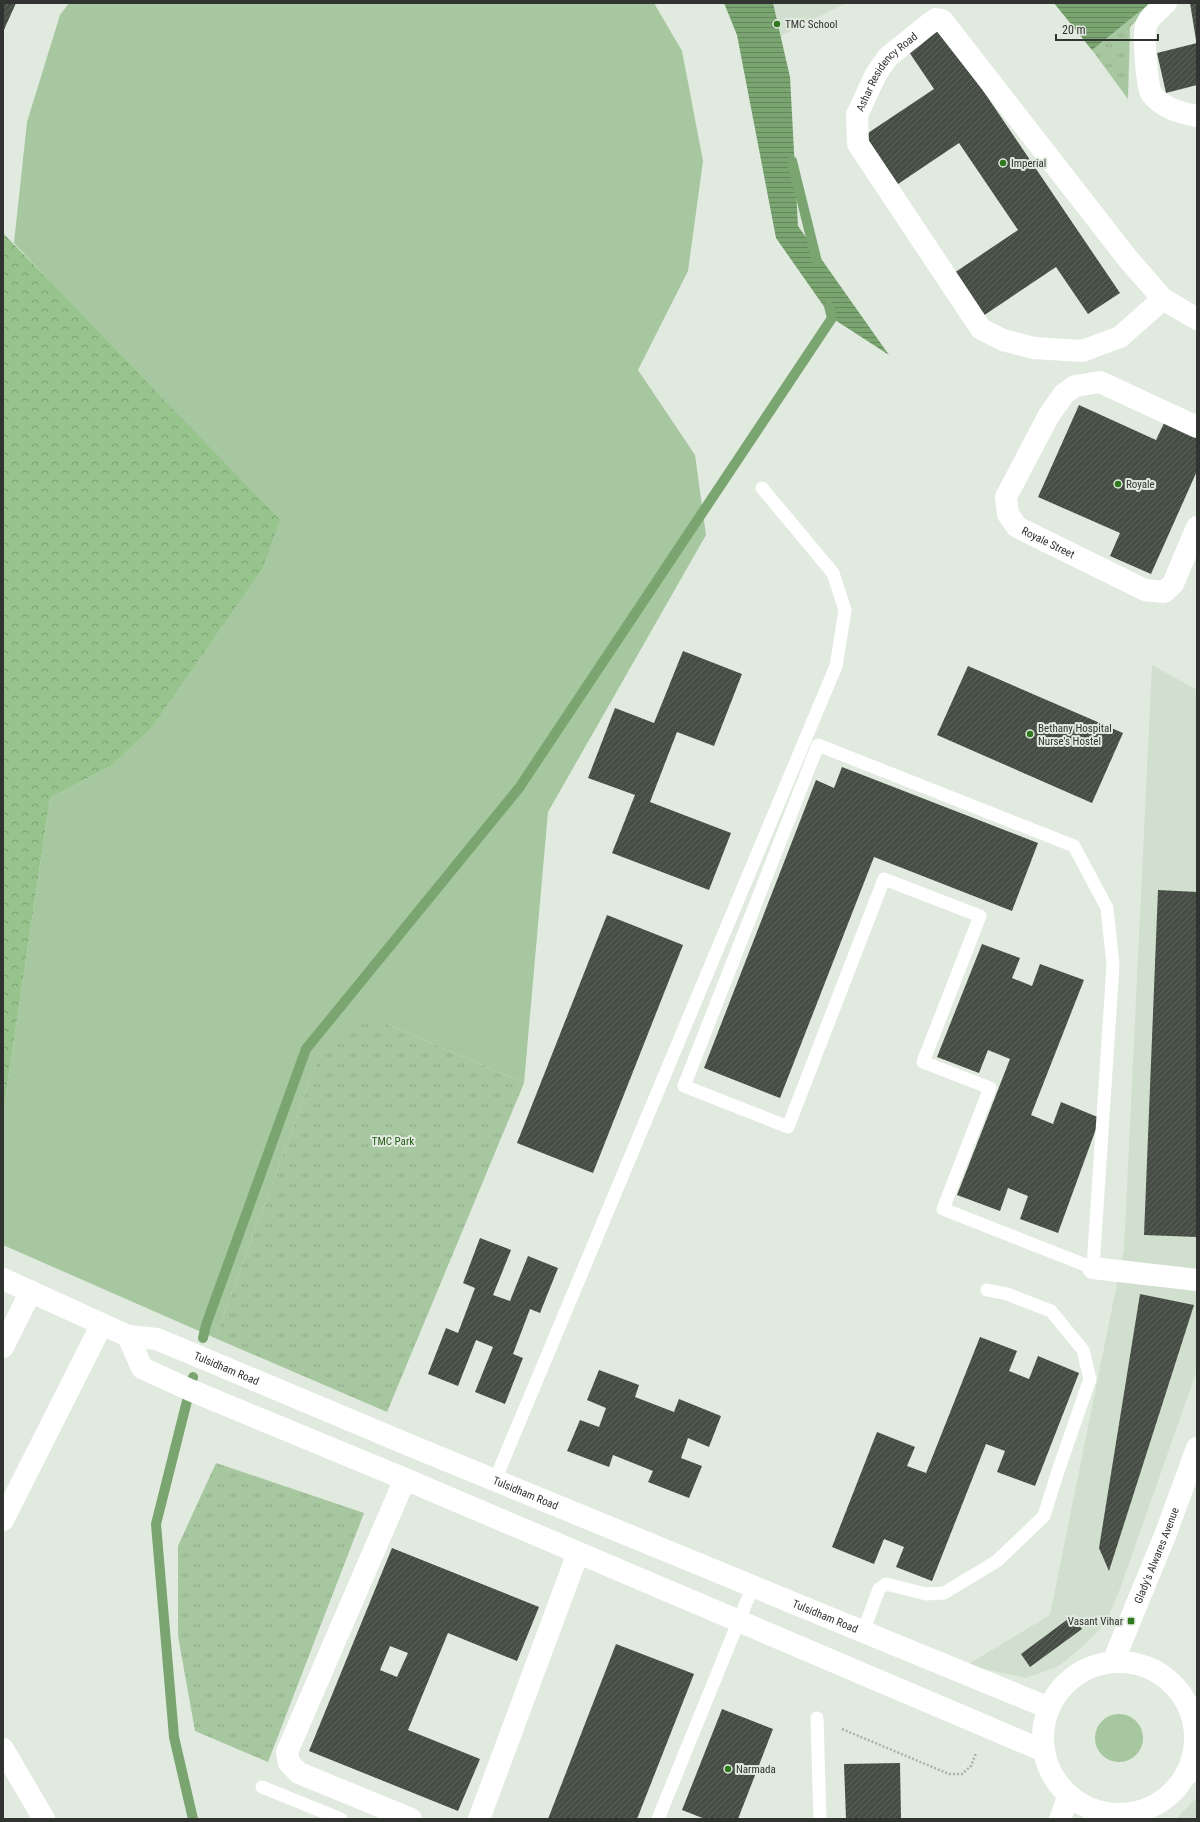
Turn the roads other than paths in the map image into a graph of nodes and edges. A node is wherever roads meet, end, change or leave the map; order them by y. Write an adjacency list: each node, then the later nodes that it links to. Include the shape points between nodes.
1 (1166, 3): 2 (street, via 1146,25 1144,40 1150,92 1160,103 1182,113)
2 (1197, 116)
3 (1163, 299): 4 (street, Ashar Residency Road); 5 (street, Ashar Residency Road, via 1120,337); 5 (street, Ashar Residency Road, via 1128,259 949,28 942,20 936,19 888,57 876,74 857,115 858,144 981,329 1003,340 1034,348)
4 (1197, 319)
5 (1082, 351): 6 (street)
6 (1100, 382): 7 (street); 9 (street, Royale Street, via 1075,386 1064,394 1049,415 1006,497 1008,514 1017,527 1145,590 1164,592 1173,584)
7 (1197, 427)
8 (762, 488): 10 (lane, via 832,574 845,610 836,666)
9 (1197, 527)
10 (664, 1078): 11 (lane); 22 (lane)
11 (684, 1086): 12 (lane, via 788,1127 884,879 980,916 923,1062 990,1088 943,1209); 12 (lane, via 818,745 1074,846 1107,908 1112,965)
12 (1093, 1268): 14 (street)
13 (3, 1279): 16 (street, Tulsidham Road)
14 (1197, 1280)
15 (987, 1290): 27 (lane, via 1007,1294 1051,1312 1083,1350 1090,1379 1044,1516 997,1560 944,1593 926,1594 886,1584 879,1589)
16 (31, 1291): 17 (street, Tulsidham Road); 19 (street)
17 (102, 1324): 18 (street, Tulsidham Road); 23 (street)
18 (128, 1336): 21 (street, via 142,1368); 22 (street, Tulsidham Road, via 157,1339)
19 (3, 1347)
20 (1197, 1448): 28 (street, Glady's Alwares Avenue)
21 (402, 1478): 24 (street); 40 (street, via 287,1752 289,1762 298,1773)
22 (495, 1480): 25 (street, Tulsidham Road)
23 (3, 1520)
24 (578, 1553): 26 (street); 41 (street)
25 (753, 1586): 26 (lane); 27 (street, Tulsidham Road)
26 (739, 1621): 33 (street); 42 (lane)
27 (863, 1632): 30 (street, Tulsidham Road)
28 (1114, 1662): 29 (street, via 1147,1667); 30 (street, via 1082,1672 1057,1694)
29 (1191, 1692): 34 (street, via 1191,1712 1195,1726)
30 (1049, 1708): 33 (street, via 1043,1736)
31 (817, 1718): 43 (lane)
32 (3, 1749): 38 (street)
33 (1044, 1751): 36 (street, via 1052,1775)
34 (1193, 1771): 37 (street, via 1172,1794 1146,1810)
35 (262, 1787): 39 (lane)
36 (1069, 1795): 37 (street, via 1087,1807 1108,1814); 44 (street)
37 (1129, 1816)
38 (44, 1819)
39 (341, 1819)
40 (411, 1819)
41 (479, 1819)
42 (658, 1819)
43 (820, 1819)
44 (1060, 1819)

